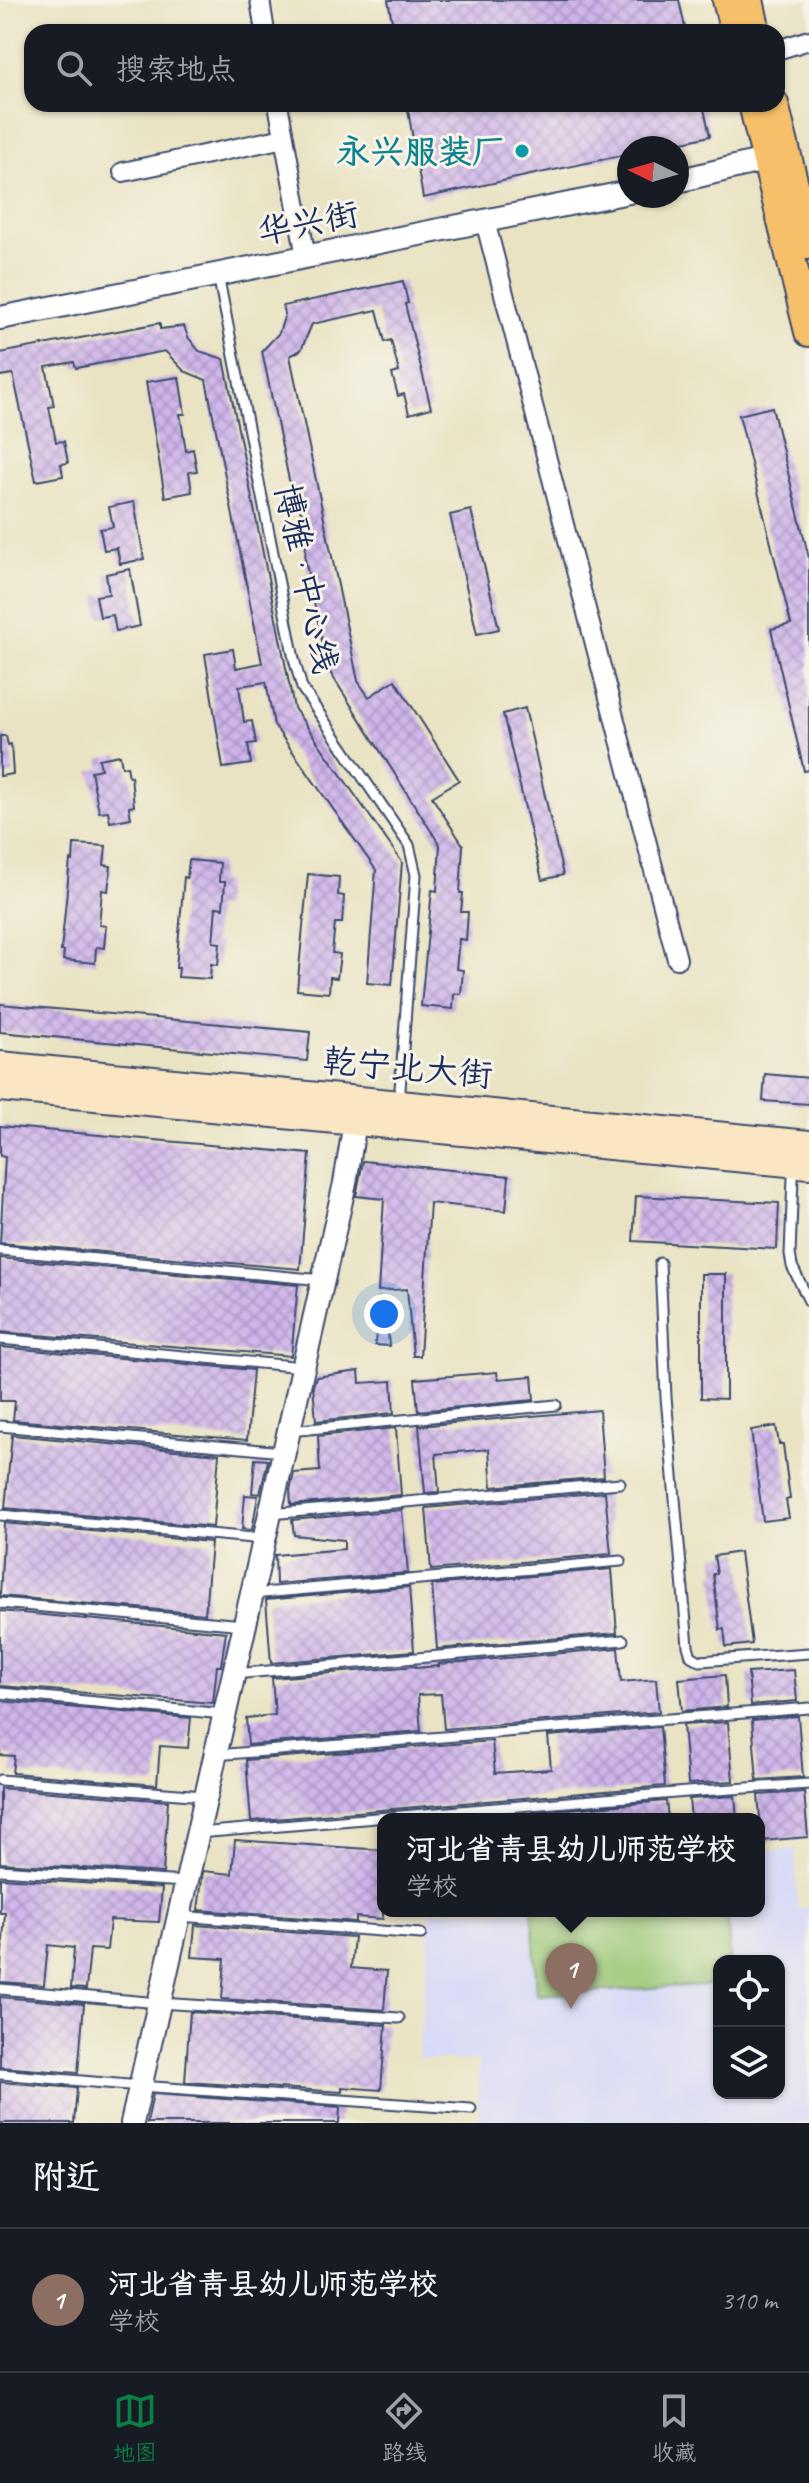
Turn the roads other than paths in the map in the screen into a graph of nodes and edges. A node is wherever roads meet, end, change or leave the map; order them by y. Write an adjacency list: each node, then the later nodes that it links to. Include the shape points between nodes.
1 (260, 0): 4 (street)
2 (727, 0): 5 (main road)
3 (749, 0): 6 (main road)
4 (264, 24)
5 (733, 24)
6 (754, 24)
7 (809, 40): 8 (street)
8 (785, 48)
9 (279, 112): 12 (street)
10 (757, 112): 13 (main road)
11 (774, 112): 13 (main road)
12 (284, 138): 14 (street); 19 (street)
13 (777, 157): 15 (street); 18 (main road); 22 (main road)
14 (123, 172)
15 (689, 178)
16 (617, 194): 17 (street, 华兴街)
17 (485, 221): 19 (street, 华兴街); 23 (street)
18 (809, 245)
19 (306, 257): 20 (street, 华兴街)
20 (218, 275): 21 (street, 华兴街); 26 (lane, 博雅 · 中心线, via 302,688 413,858)
21 (0, 318)
22 (809, 332)
23 (677, 959)
24 (0, 1065): 26 (main road, 乾宁北大街)
25 (0, 1088): 27 (main road, 乾宁北大街)
26 (399, 1103): 28 (main road, 乾宁北大街)
27 (355, 1122): 29 (main road, 乾宁北大街, via 653,1150); 32 (street)
28 (809, 1144)
29 (804, 1175): 33 (lane, via 789,1234 792,1266)
30 (0, 1250): 32 (lane)
31 (660, 1263): 48 (lane, via 666,1397 691,1656 700,1661)
32 (324, 1280): 35 (street)
33 (809, 1301)
34 (0, 1339): 35 (lane)
35 (304, 1367): 38 (street)
36 (556, 1405): 38 (lane)
37 (0, 1426): 38 (lane)
38 (287, 1442): 40 (street)
39 (620, 1483): 40 (lane)
40 (270, 1514): 42 (street)
41 (0, 1515): 42 (lane)
42 (264, 1539): 44 (street)
43 (621, 1561): 44 (lane)
44 (252, 1594): 46 (street)
45 (0, 1603): 46 (lane)
46 (245, 1625): 49 (street)
47 (623, 1640): 49 (lane)
48 (809, 1653)
49 (234, 1674): 52 (street)
50 (0, 1693): 52 (lane)
51 (809, 1708): 53 (lane)
52 (225, 1714): 53 (street)
53 (215, 1755): 56 (street)
54 (0, 1780): 56 (lane)
55 (809, 1784): 57 (lane)
56 (206, 1797): 59 (street)
57 (437, 1813)
58 (377, 1818): 59 (lane)
59 (198, 1833): 61 (street)
60 (0, 1870): 61 (lane)
61 (187, 1882): 62 (street)
62 (179, 1916): 63 (lane); 65 (street)
63 (421, 1934)
64 (0, 1989): 65 (lane)
65 (159, 2003): 66 (lane); 68 (street)
66 (399, 2018)
67 (0, 2074): 68 (lane)
68 (140, 2086): 69 (lane); 70 (street)
69 (471, 2109)
70 (132, 2123)

